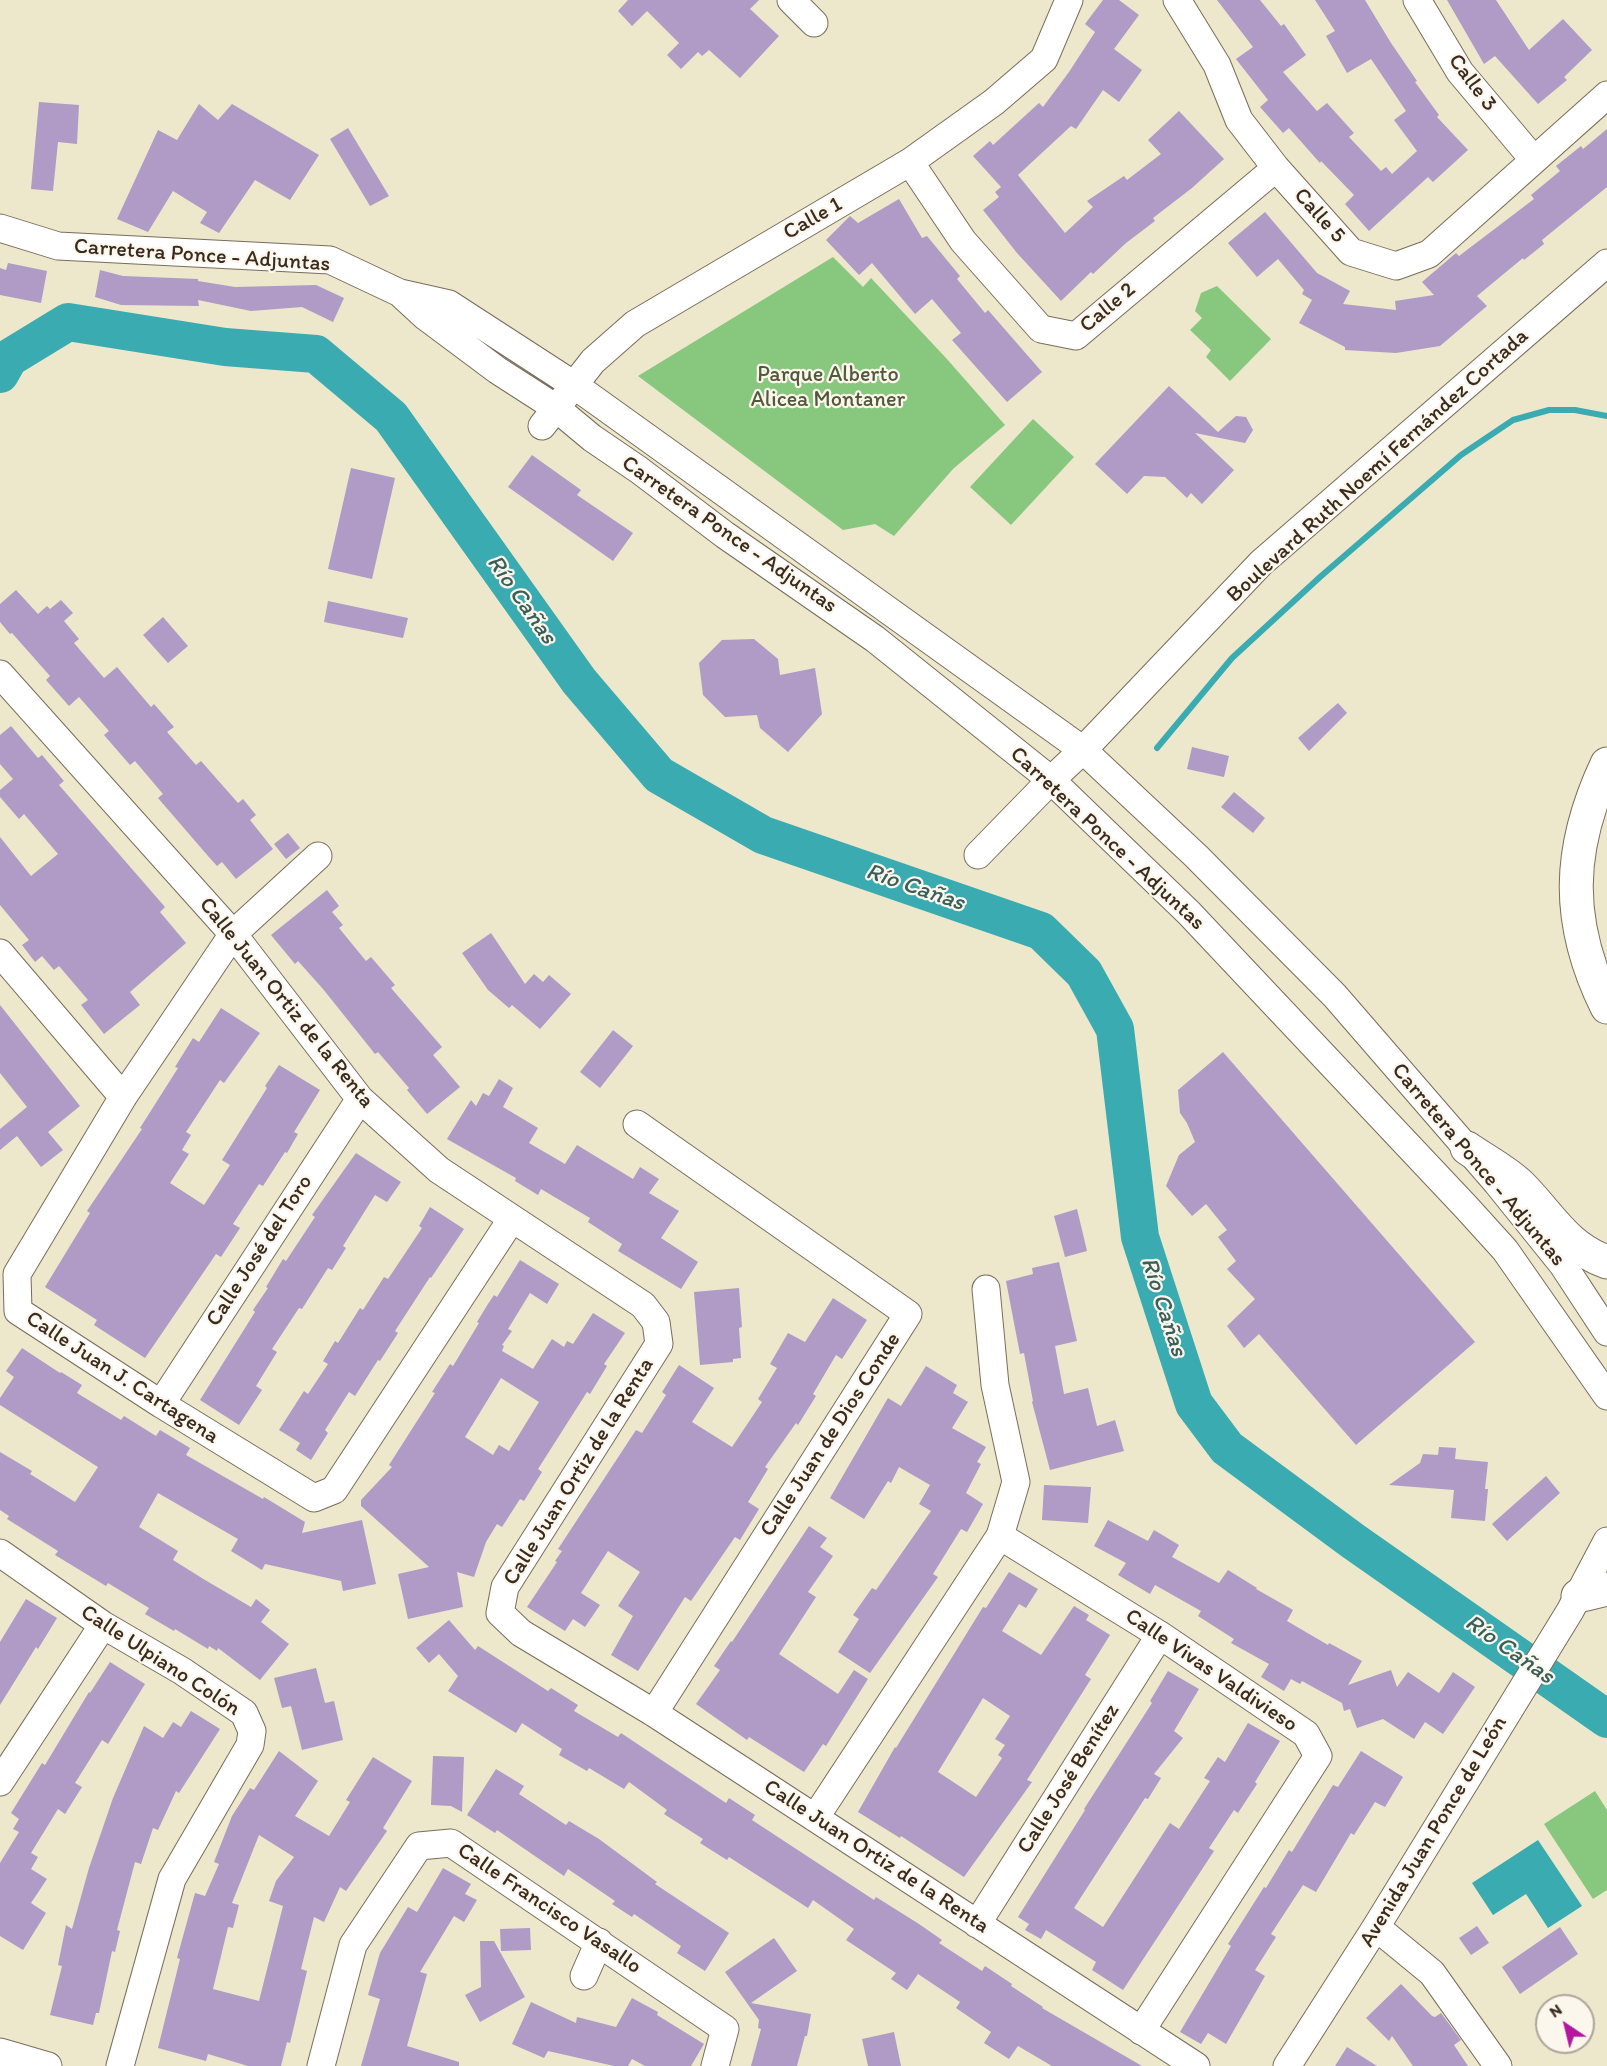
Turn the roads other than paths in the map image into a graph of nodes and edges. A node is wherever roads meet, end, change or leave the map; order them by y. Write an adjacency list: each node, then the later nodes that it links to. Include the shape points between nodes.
1 (791, 0): 5 (street)
2 (1069, 0): 8 (street, Calle 1, via 1044,59 994,102)
3 (1177, 0): 9 (street, Calle 5, via 1217,64 1239,120)
4 (1417, 0): 7 (street, Calle 3, via 1460,72)
5 (814, 23)
6 (1607, 95): 7 (street, Calle 5)
7 (1534, 160): 9 (street, Calle 5, via 1430,254 1396,266 1351,252)
8 (910, 162): 9 (street, Calle 2, via 963,241 1041,329 1076,336); 13 (street, Calle 1, via 635,324 592,361)
9 (1276, 168)
10 (0, 228): 12 (street, Carretera Ponce - Adjuntas, via 58,246 330,260)
11 (1607, 263): 16 (street, Boulevard Ruth Noemí Fernández Cortada, via 1261,564)
12 (400, 293): 13 (street, Carretera Ponce - Adjuntas, via 449,304); 14 (street, Carretera Ponce - Adjuntas)
13 (574, 385): 14 (street, Calle 1); 16 (street, Carretera Ponce - Adjuntas)
14 (549, 417): 18 (street, Carretera Ponce - Adjuntas, via 591,438 639,470 875,639)
15 (0, 674): 22 (street, Calle Juan Ortiz de la Renta)
16 (1083, 750): 18 (street, Boulevard Ruth Noemí Fernández Cortada); 29 (street, Carretera Ponce - Adjuntas, via 1196,856 1335,996)
17 (1607, 764): 25 (highway, via 1592,797 1576,876 1583,945 1592,977)
18 (1051, 780): 20 (street, Boulevard Ruth Noemí Fernández Cortada); 34 (street, Carretera Ponce - Adjuntas, via 1188,912 1505,1250)
19 (1607, 813): 24 (highway, via 1593,853 1593,906)
20 (978, 855)
21 (318, 856): 22 (street, Calle Juan J. Cartagena)
22 (233, 934): 26 (street, Calle Juan J. Cartagena); 27 (street, Calle Juan Ortiz de la Renta)
23 (0, 953): 26 (street)
24 (1607, 965)
25 (1607, 1007)
26 (123, 1097): 35 (street, Calle Juan J. Cartagena, via 17,1274 18,1311)
27 (360, 1099): 30 (street, Calle Juan Ortiz de la Renta, via 439,1170); 35 (street, Calle José del Toro)
28 (637, 1124): 43 (street, Calle Juan de Dios Conde, via 908,1314)
29 (1467, 1148): 31 (highway, via 1519,1184 1583,1252); 33 (street, Carretera Ponce - Adjuntas, via 1563,1265)
30 (511, 1220): 35 (street, Calle Juan J. Cartagena, via 334,1490 314,1498); 43 (street, Calle Juan Ortiz de la Renta, via 643,1305 656,1322 659,1344 505,1587 500,1613 521,1633)
31 (1607, 1262)
32 (986, 1289): 36 (street, via 995,1385 1016,1482)
33 (1607, 1332)
34 (1607, 1396)
35 (161, 1404)
36 (1000, 1536): 42 (street, Calle Vivas Valdivieso); 45 (street)
37 (1607, 1540): 40 (street)
38 (0, 1553): 41 (street, Calle Ulpiano Colón)
39 (1607, 1556): 40 (street)
40 (1593, 1593): 47 (street, Avenida Juan Ponce de León)
41 (103, 1625): 44 (street); 53 (street, Calle Ulpiano Colón, via 244,1713 252,1731 250,1745 172,1879)
42 (1160, 1635): 46 (street, Calle José Benítez); 50 (street, Calle Vivas Valdivieso, via 1306,1734 1318,1756)
43 (654, 1713): 45 (street, Calle Juan Ortiz de la Renta)
44 (0, 1782)
45 (816, 1818): 46 (street, Calle Juan Ortiz de la Renta)
46 (977, 1924): 50 (street, Calle Juan Ortiz de la Renta)
47 (1376, 1927): 57 (street, Avenida Juan Ponce de León); 58 (street, via 1432,1973)
48 (598, 1942): 49 (street); 54 (street, Calle Francisco Vasallo, via 451,1842 419,1846 352,1945); 55 (street, Calle Francisco Vasallo, via 725,2029)
49 (584, 1976)
50 (1141, 2031): 56 (street, Calle Juan Ortiz de la Renta)
51 (0, 2052): 52 (street)
52 (48, 2066)
53 (120, 2066)
54 (321, 2066)
55 (715, 2066)
56 (1196, 2066)
57 (1287, 2066)
58 (1498, 2066)

